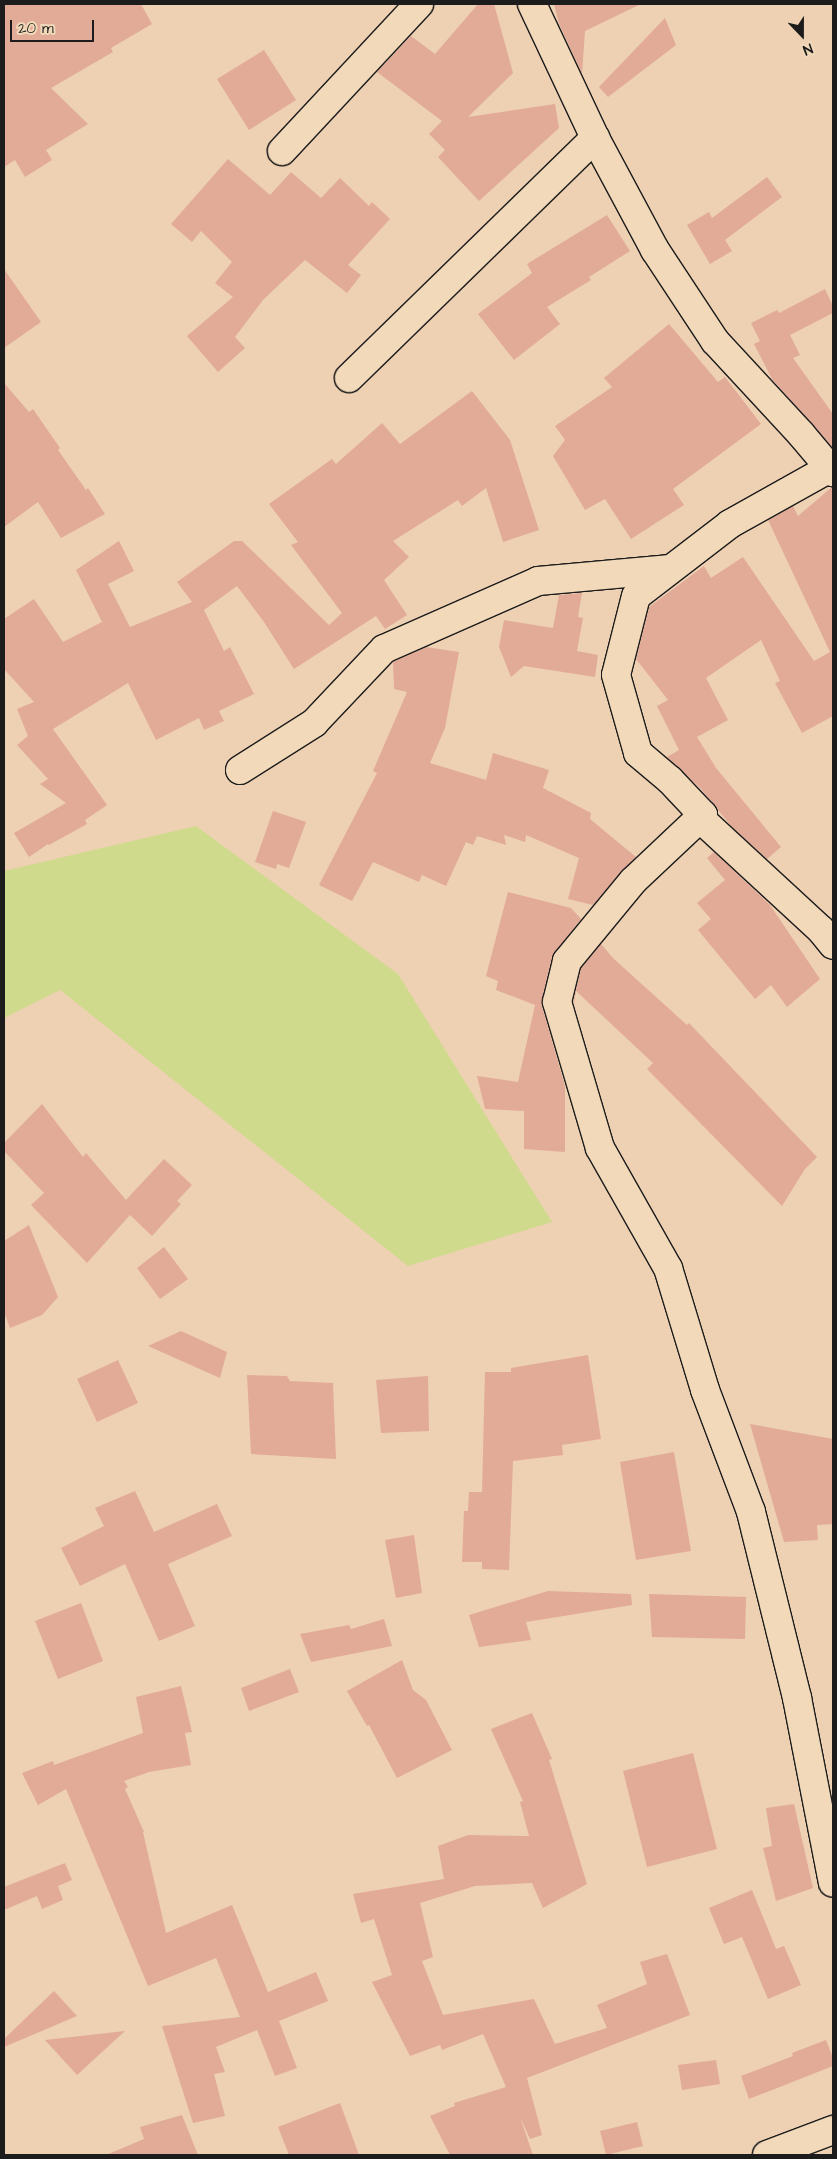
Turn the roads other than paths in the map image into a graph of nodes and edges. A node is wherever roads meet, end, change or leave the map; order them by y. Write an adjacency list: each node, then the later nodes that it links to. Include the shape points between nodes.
1 (419, 4): 4 (street)
2 (532, 4): 3 (street)
3 (595, 138): 5 (street); 6 (street, via 655,250 715,341)
4 (282, 151)
5 (349, 378)
6 (832, 470): 7 (street, via 730,524)
7 (670, 569): 8 (street, via 538,581 384,649 314,723); 9 (street, via 636,596 616,675 638,753 670,780)
8 (240, 770)
9 (702, 815): 10 (street, via 703,821 821,930); 11 (street, via 633,880 567,961 557,1002 600,1148 668,1268 706,1390 751,1512 797,1698)
10 (833, 945)
11 (833, 1883)
12 (833, 2130): 13 (street)
13 (767, 2155)

